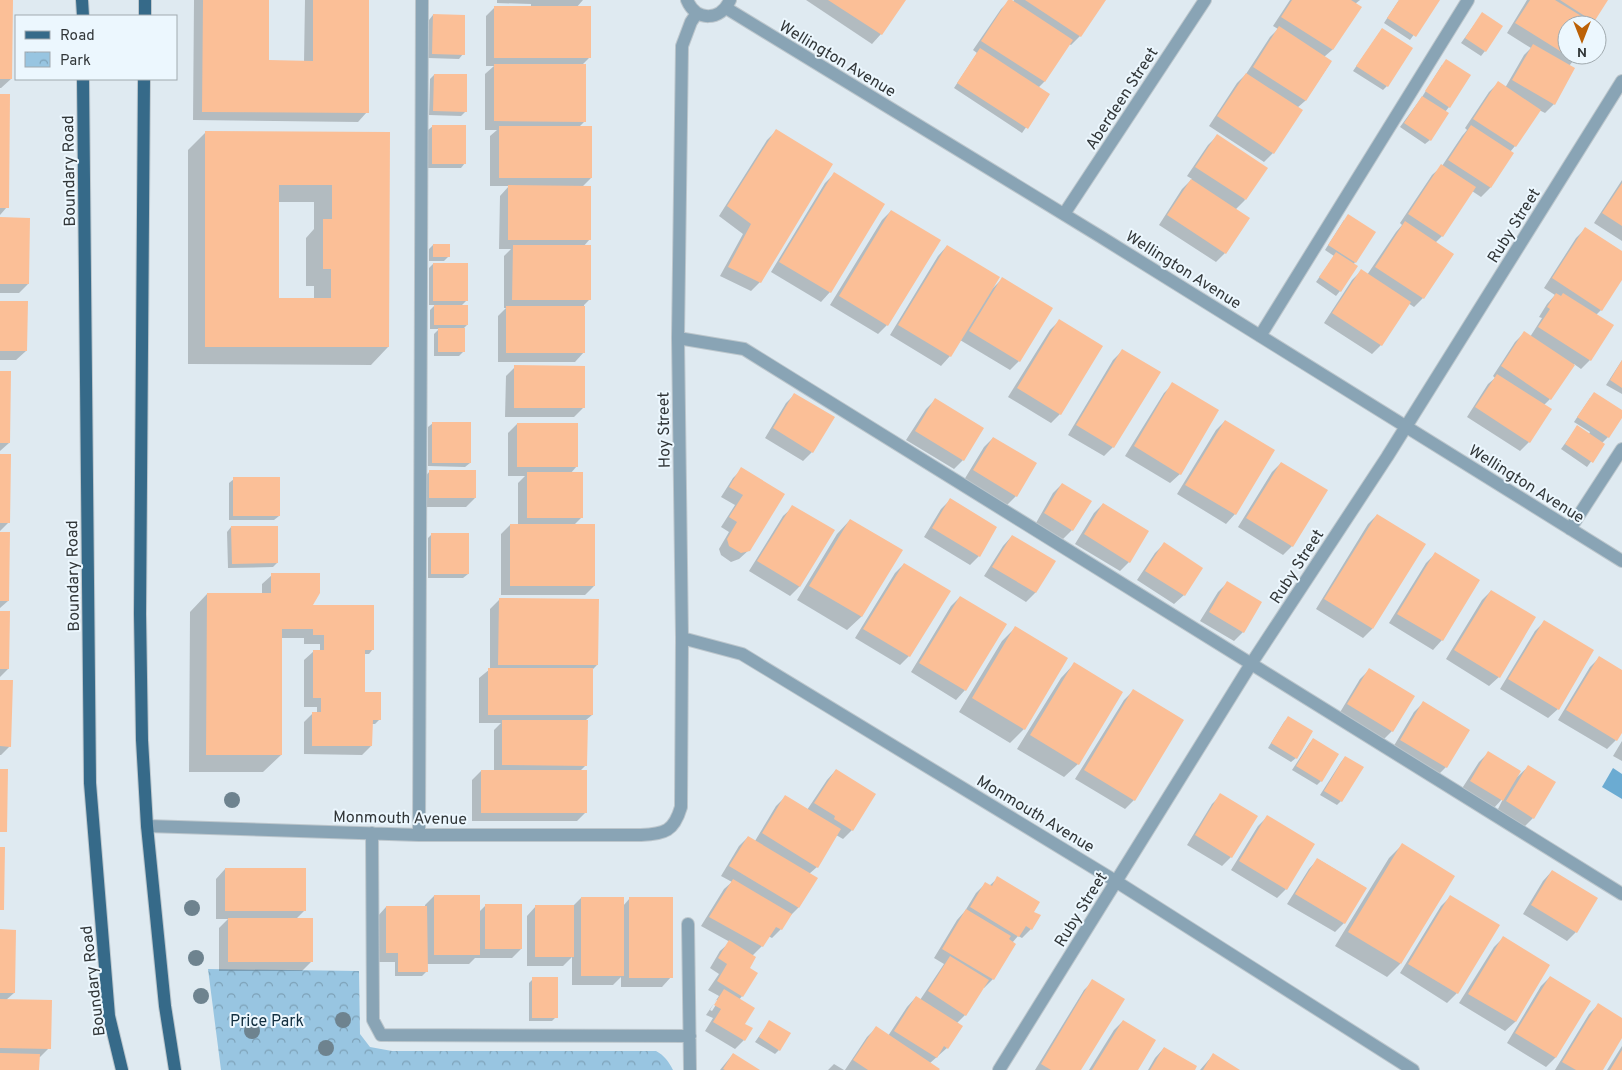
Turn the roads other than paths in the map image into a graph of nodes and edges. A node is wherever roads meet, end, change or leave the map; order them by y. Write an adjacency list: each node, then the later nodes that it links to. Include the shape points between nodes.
1 (82, 0): 9 (main road)
2 (145, 0): 10 (main road)
3 (422, 0): 25 (street)
4 (687, 0): 8 (street)
5 (1205, 0): 14 (street, Aberdeen Street)
6 (1468, 0): 15 (street)
7 (728, 4): 8 (street, via 716,15); 14 (street, Wellington Avenue)
8 (697, 13): 16 (street, Hoy Street, via 682,46)
9 (83, 15)
10 (144, 15)
11 (83, 80): 31 (main road, Boundary Road, via 90,783 109,1016)
12 (144, 80): 23 (main road, via 140,614)
13 (1622, 82): 17 (street, Ruby Street)
14 (1064, 214): 15 (street, Wellington Avenue)
15 (1260, 336): 17 (street, Wellington Avenue)
16 (678, 338): 21 (street, Hoy Street); 22 (street, via 744,349)
17 (1406, 427): 19 (street, Wellington Avenue); 22 (street, Ruby Street)
18 (1622, 449): 19 (street)
19 (1570, 529): 20 (street, Wellington Avenue)
20 (1622, 562)
21 (682, 638): 26 (street, Hoy Street, via 681,807 671,828); 27 (street, Monmouth Avenue, via 742,654)
22 (1251, 664): 27 (street, Ruby Street); 28 (street)
23 (147, 826): 24 (street, Monmouth Avenue); 32 (main road, via 165,1006)
24 (372, 833): 25 (street, Monmouth Avenue); 30 (street, via 373,1020 381,1035)
25 (419, 834): 26 (street, Monmouth Avenue)
26 (654, 834)
27 (1117, 882): 34 (street, Ruby Street); 35 (street, Monmouth Avenue)
28 (1622, 894)
29 (688, 924): 30 (street)
30 (690, 1036): 33 (street)
31 (122, 1070)
32 (175, 1070)
33 (690, 1070)
34 (999, 1070)
35 (1413, 1070)

